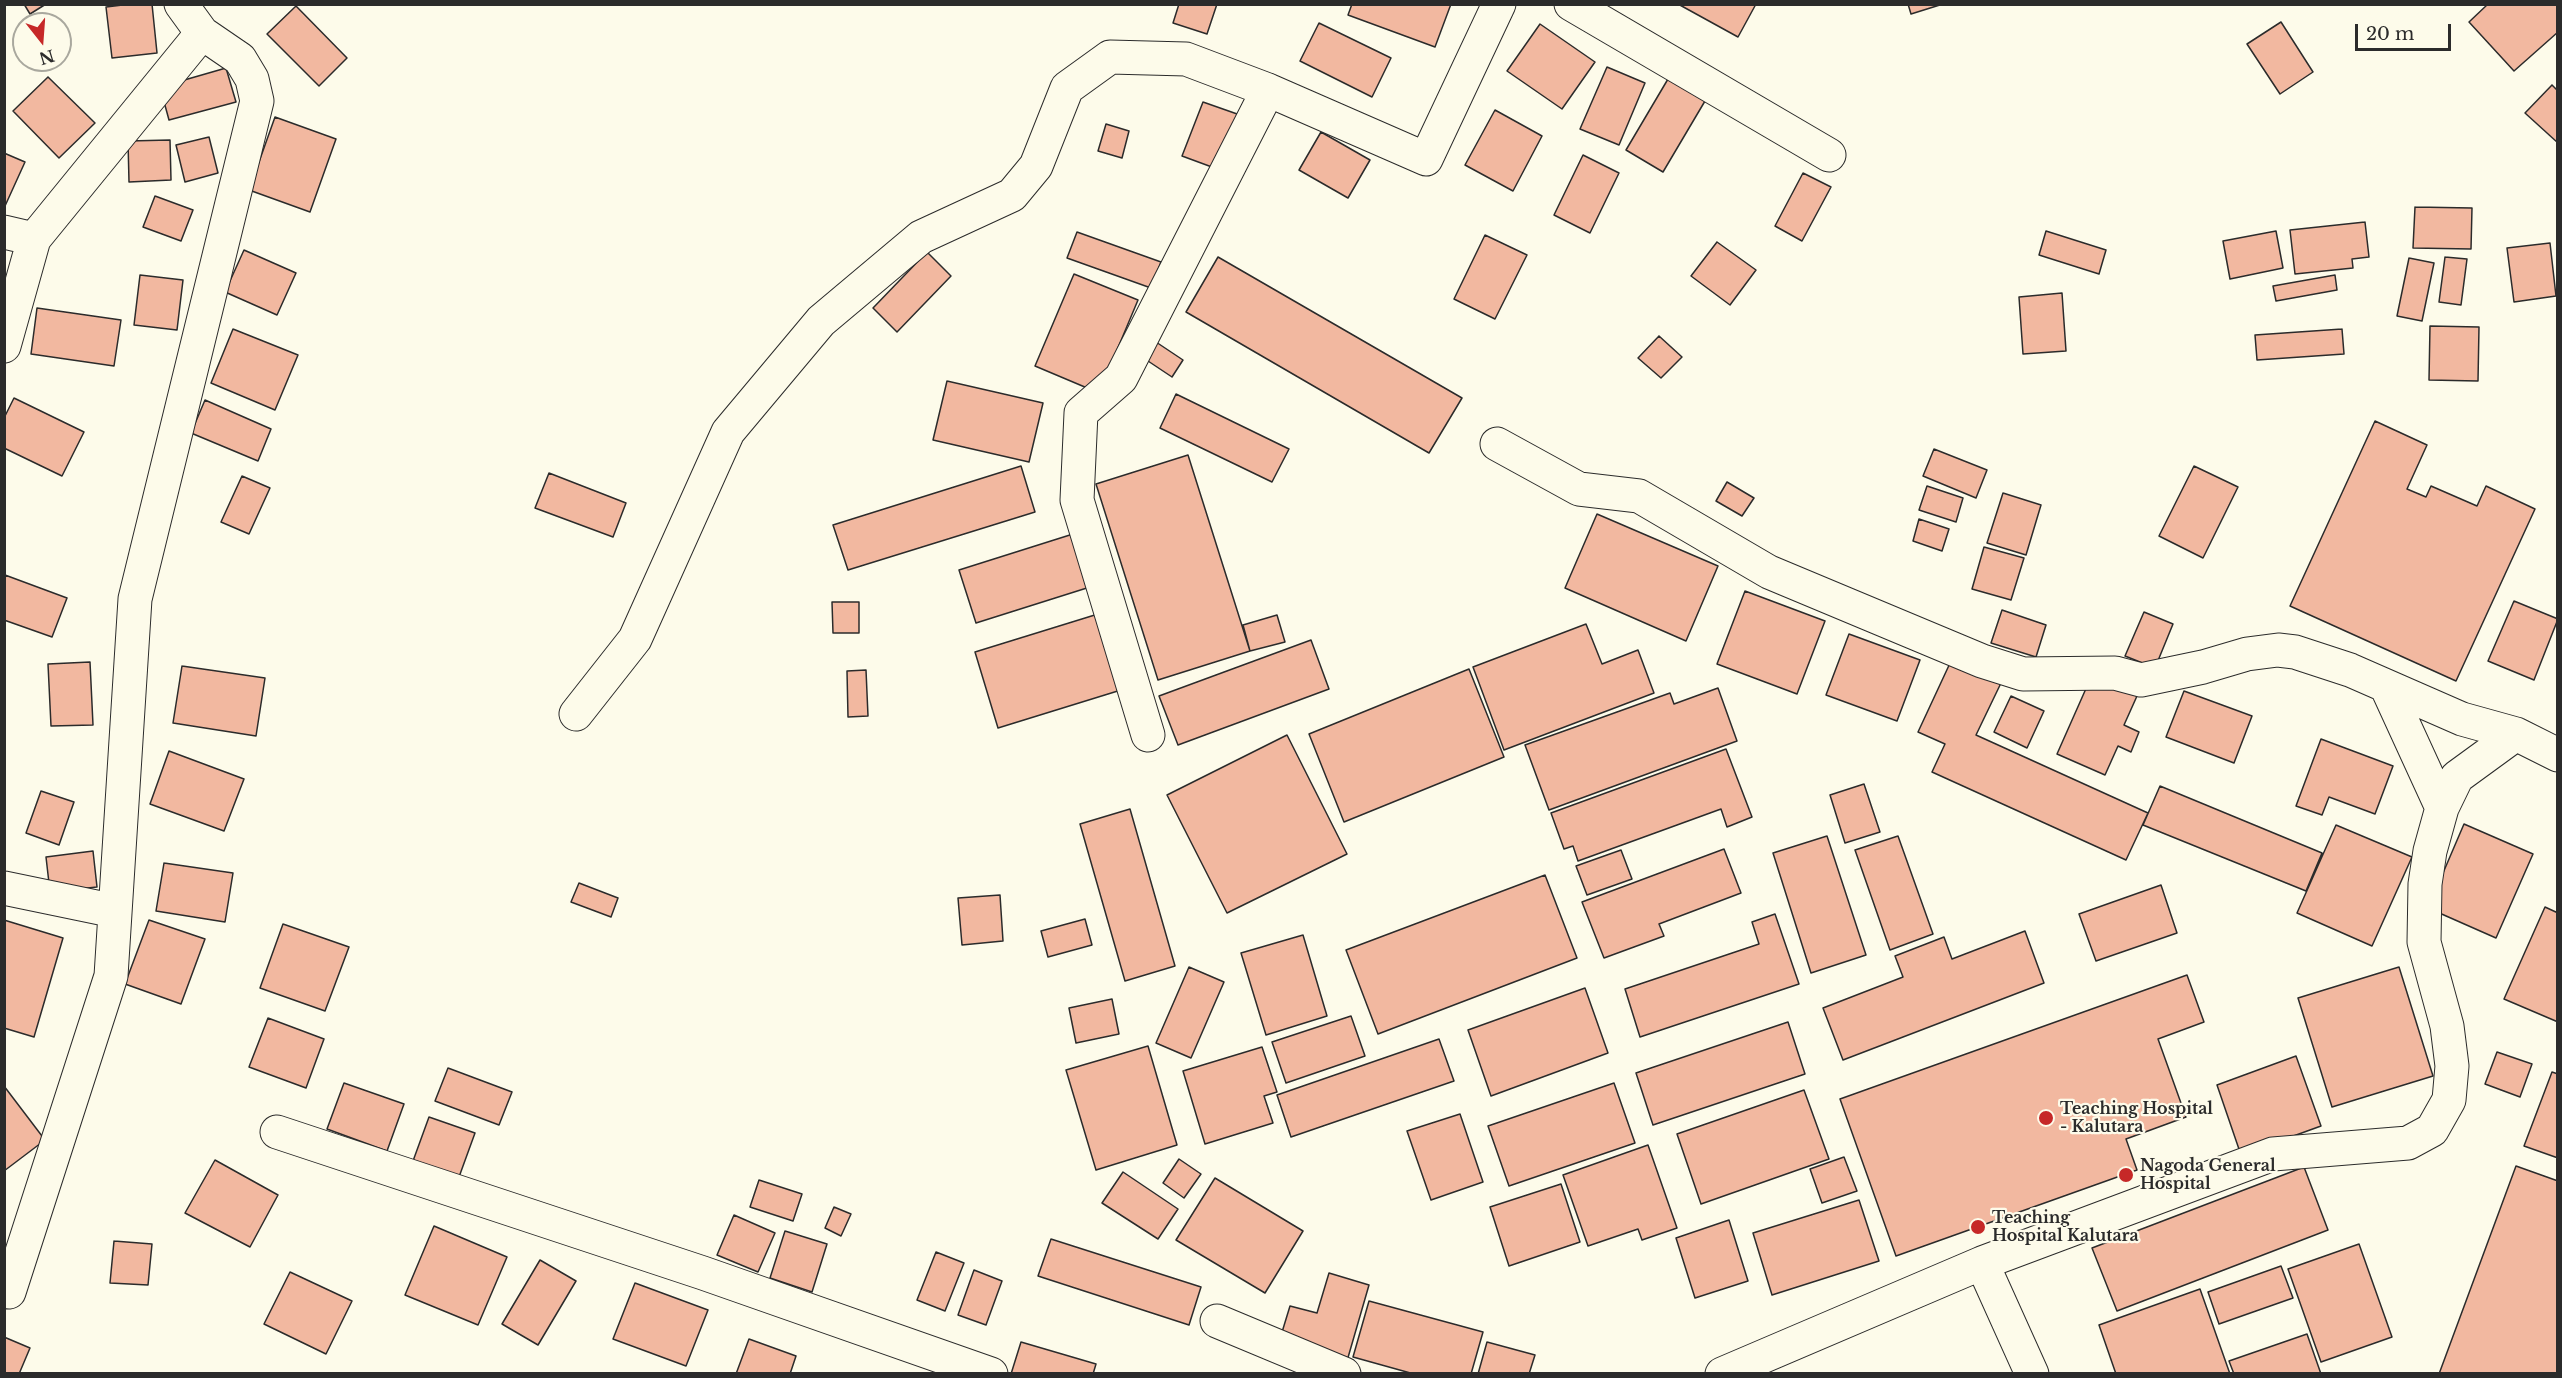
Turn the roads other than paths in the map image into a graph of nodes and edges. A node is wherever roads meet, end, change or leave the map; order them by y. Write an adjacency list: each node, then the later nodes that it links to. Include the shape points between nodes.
1 (181, 4): 4 (street)
2 (1499, 4): 5 (street, via 1426,159)
3 (1571, 4): 6 (street)
4 (202, 33): 7 (street); 17 (street, via 240,59 252,79 257,101 135,599)
5 (1268, 90): 11 (street, via 1186,59 1110,57 1067,88 1036,166 1012,195 921,237 821,321 728,432 635,639); 13 (street, via 1121,378 1081,413 1077,500)
6 (1828, 154)
7 (19, 236): 8 (street)
8 (4, 346)
9 (1497, 444): 10 (street, via 1579,489 1639,496 1769,572 1982,661 2023,674 2115,673 2141,680 2278,650 2350,670)
10 (2387, 688): 12 (street, via 2462,718); 15 (street)
11 (576, 714)
12 (2516, 734): 14 (street); 15 (street, via 2457,777)
13 (1148, 735)
14 (2558, 755)
15 (2442, 808): 19 (street, via 2425,884 2424,942 2447,1026 2452,1066 2449,1100 2432,1130 2408,1143 2273,1154)
16 (4, 888): 17 (street)
17 (115, 911): 20 (street, via 111,976)
18 (277, 1132): 22 (street, via 703,1273)
19 (1982, 1263): 24 (street); 25 (street)
20 (9, 1292)
21 (1217, 1321): 23 (street)
22 (991, 1374)
23 (1344, 1374)
24 (1722, 1374)
25 (2032, 1374)

